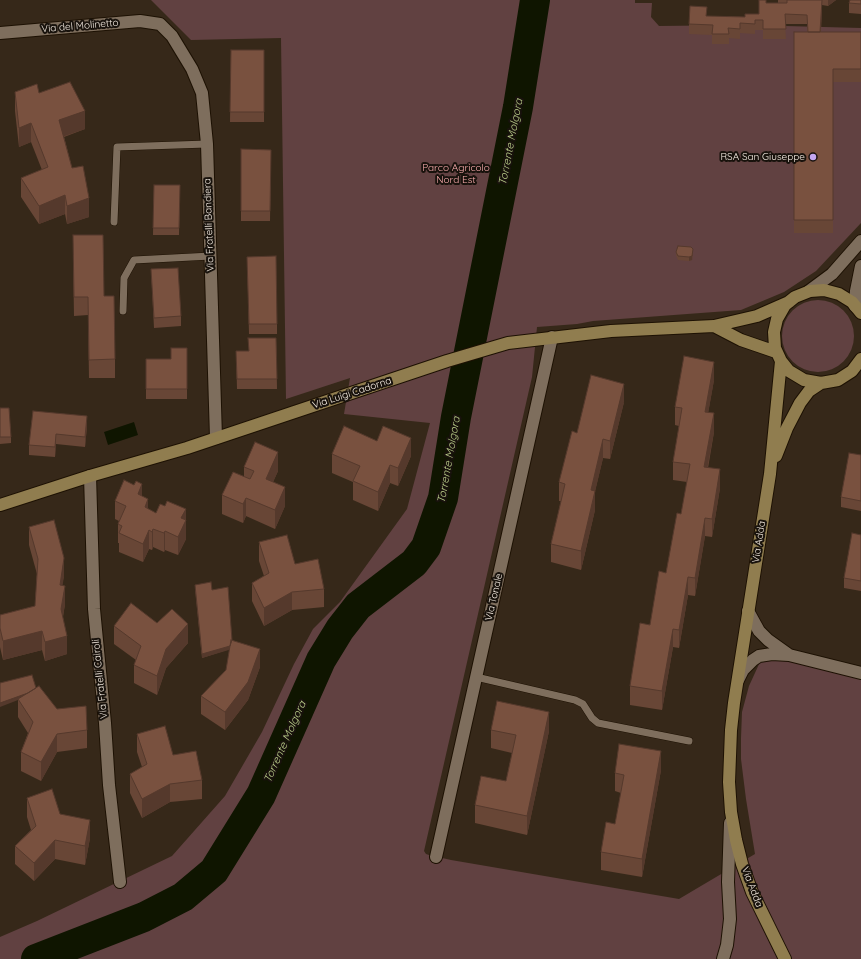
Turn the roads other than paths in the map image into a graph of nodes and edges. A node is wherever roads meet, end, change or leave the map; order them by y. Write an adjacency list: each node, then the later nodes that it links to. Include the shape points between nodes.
1 (160, 24): 2 (street, Via del Molinetto, via 140,21); 3 (street, Via Fratelli Bandiera, via 172,36 192,69 202,92)
2 (0, 33)
3 (206, 144): 4 (lane, via 117,148); 6 (street, Via Fratelli Bandiera)
4 (114, 222)
5 (861, 241): 8 (street, via 832,274)
6 (211, 256): 11 (lane, via 134,260 124,278); 17 (street, Via Fratelli Bandiera)
7 (861, 266): 10 (street, via 856,291)
8 (809, 291): 9 (street, Via Luigi Cadorna); 10 (street, via 824,290 836,293)
9 (789, 302): 12 (street, Via Luigi Cadorna, via 757,316); 14 (street, Via Adda, via 775,324 774,340)
10 (859, 309)
11 (123, 311)
12 (714, 326): 13 (street, Via Luigi Cadorna); 14 (street)
13 (552, 337): 17 (street, Via Luigi Cadorna, via 508,344 457,358); 24 (street, Via Tonale)
14 (779, 357): 16 (street, via 789,371 800,378); 18 (street, Via Adda)
15 (861, 359): 16 (street, via 844,376)
16 (821, 383): 18 (street, Via Adda, via 809,391 800,403 787,428)
17 (216, 438): 19 (street, Via Luigi Cadorna)
18 (770, 474): 21 (street, Via Adda)
19 (90, 476): 20 (street, Via Luigi Cadorna); 29 (street, Via Fratelli Cairoli, via 94,609)
20 (0, 505)
21 (748, 611): 22 (street, Via Adda, via 760,631); 25 (street, Via Adda)
22 (789, 655): 23 (street, Via Adda); 25 (street, Via Adda, via 759,656 748,665)
23 (861, 673)
24 (476, 677): 26 (lane, via 575,700 583,704 598,723); 28 (street, Via Tonale)
25 (738, 680): 27 (street, Via Adda, via 730,749)
26 (689, 741)
27 (730, 812): 30 (street, Via Adda, via 730,919); 31 (street, Via Adda, via 752,892)
28 (436, 857)
29 (120, 882)
30 (723, 959)
31 (785, 959)

